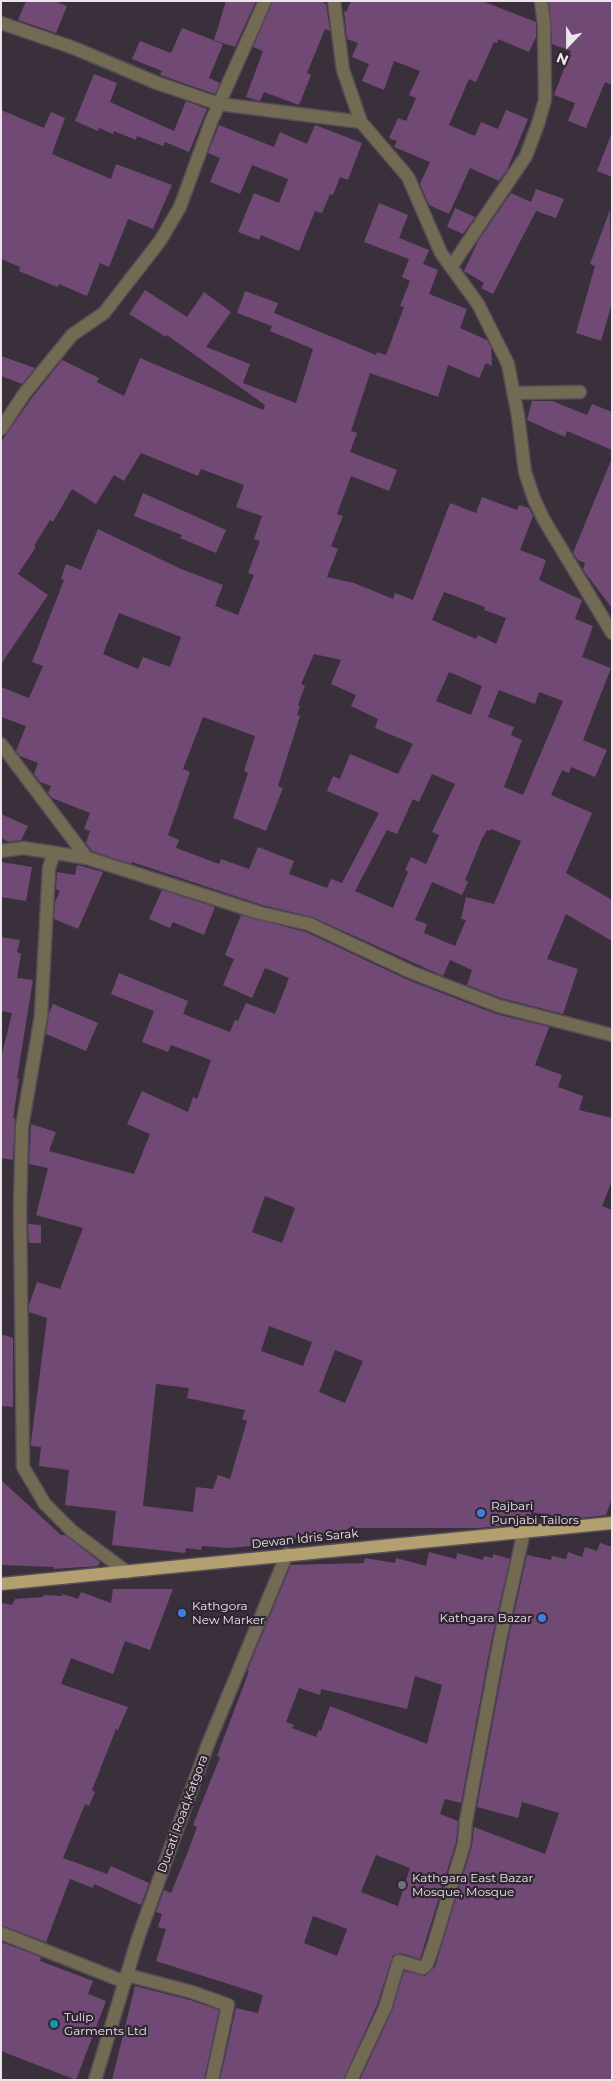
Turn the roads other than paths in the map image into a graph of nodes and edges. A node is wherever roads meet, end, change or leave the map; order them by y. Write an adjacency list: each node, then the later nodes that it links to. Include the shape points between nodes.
1 (265, 1): 5 (street)
2 (334, 1): 6 (street, via 343,70)
3 (541, 1): 7 (street, via 546,100 538,124 526,156)
4 (1, 23): 5 (street)
5 (219, 104): 6 (street); 10 (street, via 180,207 160,242 104,313 72,335 24,394)
6 (361, 122): 7 (street, via 408,178 441,253)
7 (451, 267): 9 (street, via 478,304 508,364)
8 (580, 392): 9 (street)
9 (514, 393): 11 (street, via 525,472 534,499)
10 (1, 429)
11 (612, 633)
12 (1, 744): 15 (street)
13 (1, 851): 14 (street, via 24,848)
14 (54, 853): 15 (street); 20 (street, via 49,877 41,1016 22,1127 23,1467 44,1504 72,1531)
15 (88, 858): 16 (street, via 251,910 309,924 411,972 499,1006)
16 (612, 1035)
17 (612, 1523): 18 (main road, Dewan Idris Sarak)
18 (524, 1531): 19 (main road, Dewan Idris Sarak); 26 (street, via 500,1639 464,1844 434,1944 423,1968 399,1961 385,2008)
19 (287, 1554): 20 (main road, Dewan Idris Sarak); 23 (street, Ducati Road,Katgora, via 208,1744)
20 (127, 1572): 21 (main road, Dewan Idris Sarak)
21 (1, 1584)
22 (1, 1933): 23 (street)
23 (126, 1979): 24 (street, Ducati Road,Katgora); 25 (street, via 192,1992 228,2005)
24 (95, 2080)
25 (212, 2080)
26 (351, 2080)

